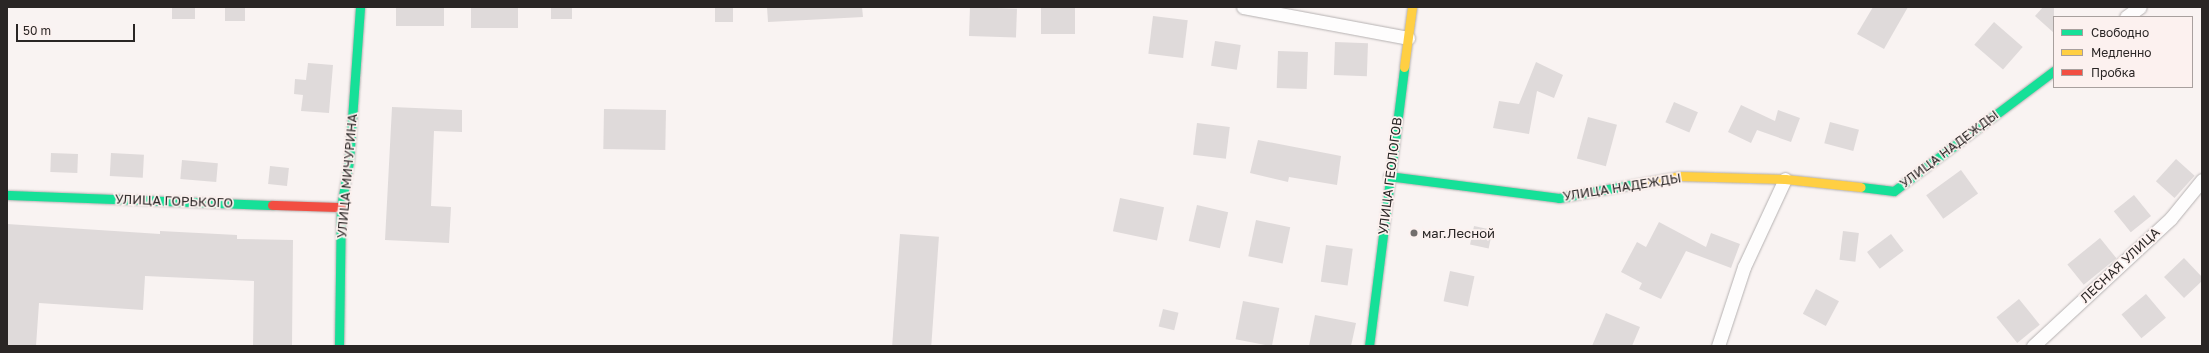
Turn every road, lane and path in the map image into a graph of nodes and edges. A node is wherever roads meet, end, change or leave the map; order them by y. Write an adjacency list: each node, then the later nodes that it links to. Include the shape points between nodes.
1 (360, 7): 12 (street, УЛИЦА МИЧУРИНА, via 349,161)
2 (1243, 7): 6 (street)
3 (1412, 7): 6 (street, УЛИЦА ГЕОЛОГОВ)
4 (2140, 7): 5 (street)
5 (2127, 16)
6 (1408, 38): 8 (street, УЛИЦА ГЕОЛОГОВ)
7 (2053, 72): 9 (street, УЛИЦА НАДЕЖДЫ, via 1894,191)
8 (1388, 176): 9 (street, УЛИЦА НАДЕЖДЫ, via 1559,198 1679,176); 14 (street, УЛИЦА ГЕОЛОГОВ)
9 (1785, 179): 15 (street, via 1744,267)
10 (2202, 180): 16 (street, ЛЕСНАЯ УЛИЦА, via 2172,218)
11 (7, 194): 12 (street, УЛИЦА ГОРЬКОГО)
12 (341, 207): 13 (street, УЛИЦА МИЧУРИНА)
13 (339, 346)
14 (1368, 346)
15 (1718, 346)
16 (2033, 346)

